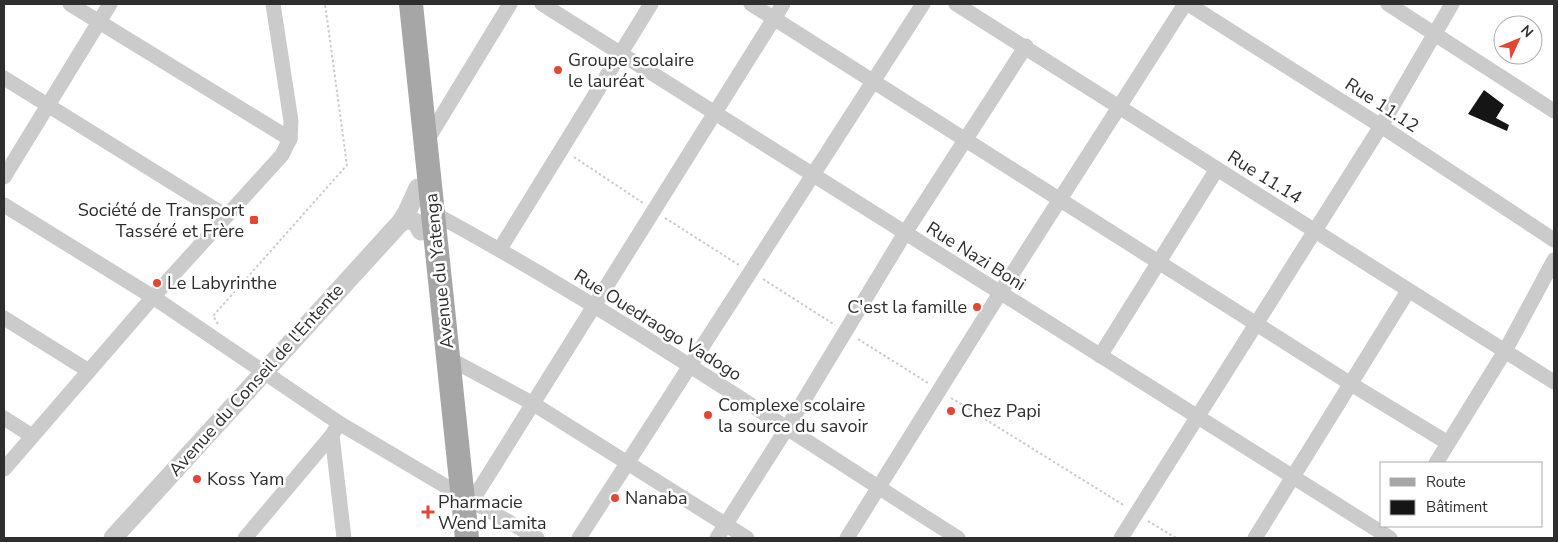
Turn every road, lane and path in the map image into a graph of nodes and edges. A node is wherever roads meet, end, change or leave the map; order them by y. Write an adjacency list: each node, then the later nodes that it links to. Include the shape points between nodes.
1 (70, 4): 18 (street)
2 (110, 4): 18 (street)
3 (273, 4): 29 (street, via 291,121)
4 (325, 4): 55 (path, via 347,165 213,316 219,322)
5 (399, 4): 40 (main road, Avenue du Yatenga)
6 (412, 4): 31 (main road, Avenue du Yatenga)
7 (510, 4): 31 (street)
8 (542, 4): 21 (street, Rue Nazi Boni)
9 (651, 4): 21 (street)
10 (751, 4): 17 (street)
11 (783, 4): 17 (street)
12 (923, 4): 23 (street)
13 (956, 4): 20 (street, Rue 11.14)
14 (1186, 4): 25 (street); 28 (street, Rue 11.12)
15 (1388, 4): 19 (street)
16 (1452, 4): 19 (street)
17 (774, 19): 23 (street); 27 (street)
18 (99, 22): 24 (street); 29 (street)
19 (1434, 34): 26 (street); 28 (street)
20 (1026, 46): 25 (street, Rue 11.14); 30 (street)
21 (621, 53): 27 (street, Rue Nazi Boni); 32 (street)
22 (4, 78): 24 (street)
23 (872, 82): 30 (street); 34 (street)
24 (48, 106): 35 (street); 39 (street)
25 (1120, 107): 33 (street, Rue 11.14); 36 (street)
26 (1554, 110)
27 (715, 113): 34 (street, Rue Nazi Boni); 38 (street)
28 (1381, 126): 41 (street); 43 (street, Rue 11.12)
29 (290, 139): 39 (street, via 282,155)
30 (967, 140): 36 (street); 42 (street)
31 (426, 142): 40 (main road, Avenue du Yatenga)
32 (562, 149): 38 (path); 44 (street)
33 (1217, 169): 41 (street, Rue 11.14); 46 (street)
34 (813, 175): 42 (street, Rue Nazi Boni); 47 (street)
35 (4, 177)
36 (1060, 199): 46 (street); 49 (street)
37 (4, 205): 50 (street)
38 (654, 211): 47 (path); 51 (street)
39 (226, 216): 50 (street)
40 (419, 223): 44 (street, Rue Ouedraogo Vadogo); 58 (main road, Avenue du Yatenga); 61 (street, Avenue du Conseil de l'Entente); 77 (main road, Avenue du Yatenga)
41 (1314, 231): 48 (street, Rue 11.14); 53 (street)
42 (906, 233): 49 (street, Rue Nazi Boni); 54 (street)
43 (1554, 240)
44 (500, 249): 51 (street, Rue Ouedraogo Vadogo)
45 (1554, 260): 56 (street)
46 (1158, 262): 53 (street); 57 (street)
47 (751, 272): 54 (path); 59 (street)
48 (1408, 292): 56 (street, Rue 11.14); 63 (street)
49 (1000, 293): 57 (street, Rue Nazi Boni); 64 (street)
50 (153, 297): 55 (street); 60 (street)
51 (594, 306): 59 (street, Rue Ouedraogo Vadogo); 65 (street)
52 (4, 318): 60 (street)
53 (1256, 323): 63 (street); 66 (street)
54 (845, 332): 64 (path); 68 (street)
55 (210, 336): 61 (street)
56 (1505, 351): 62 (street, Rue 11.14); 71 (street)
57 (1100, 356): 66 (street, Rue Nazi Boni)
58 (448, 358): 65 (street); 77 (main road, Avenue du Yatenga)
59 (690, 367): 68 (street, Rue Ouedraogo Vadogo); 73 (street)
60 (89, 371): 70 (street)
61 (262, 372): 69 (street); 81 (street, Avenue du Conseil de l'Entente)
62 (1554, 382)
63 (1351, 384): 71 (street); 75 (street)
64 (940, 391): 76 (street); 78 (path)
65 (532, 404): 73 (street); 77 (street)
66 (1197, 417): 75 (street, Rue Nazi Boni); 78 (street)
67 (4, 418): 70 (street)
68 (787, 428): 76 (street, Rue Ouedraogo Vadogo); 79 (street)
69 (335, 429): 77 (street); 82 (street); 83 (street)
70 (32, 436): 74 (street)
71 (1448, 443): 72 (street)
72 (1437, 462)
73 (627, 465): 79 (street); 87 (street)
74 (4, 469)
75 (1293, 478): 94 (street); 95 (street, Rue Nazi Boni)
76 (878, 488): 90 (street); 91 (street, Rue Ouedraogo Vadogo)
77 (460, 496): 84 (main road, Avenue du Yatenga); 85 (main road, Avenue du Yatenga); 86 (street)
78 (1136, 514): 92 (street); 93 (path)
79 (726, 524): 88 (street); 89 (street)
80 (1397, 527): 95 (street)
81 (114, 538)
82 (245, 538)
83 (344, 538)
84 (453, 538)
85 (467, 538)
86 (537, 538)
87 (579, 538)
88 (717, 538)
89 (747, 538)
90 (847, 538)
91 (958, 538)
92 (1121, 538)
93 (1176, 538)
94 (1255, 538)
95 (1390, 538)

